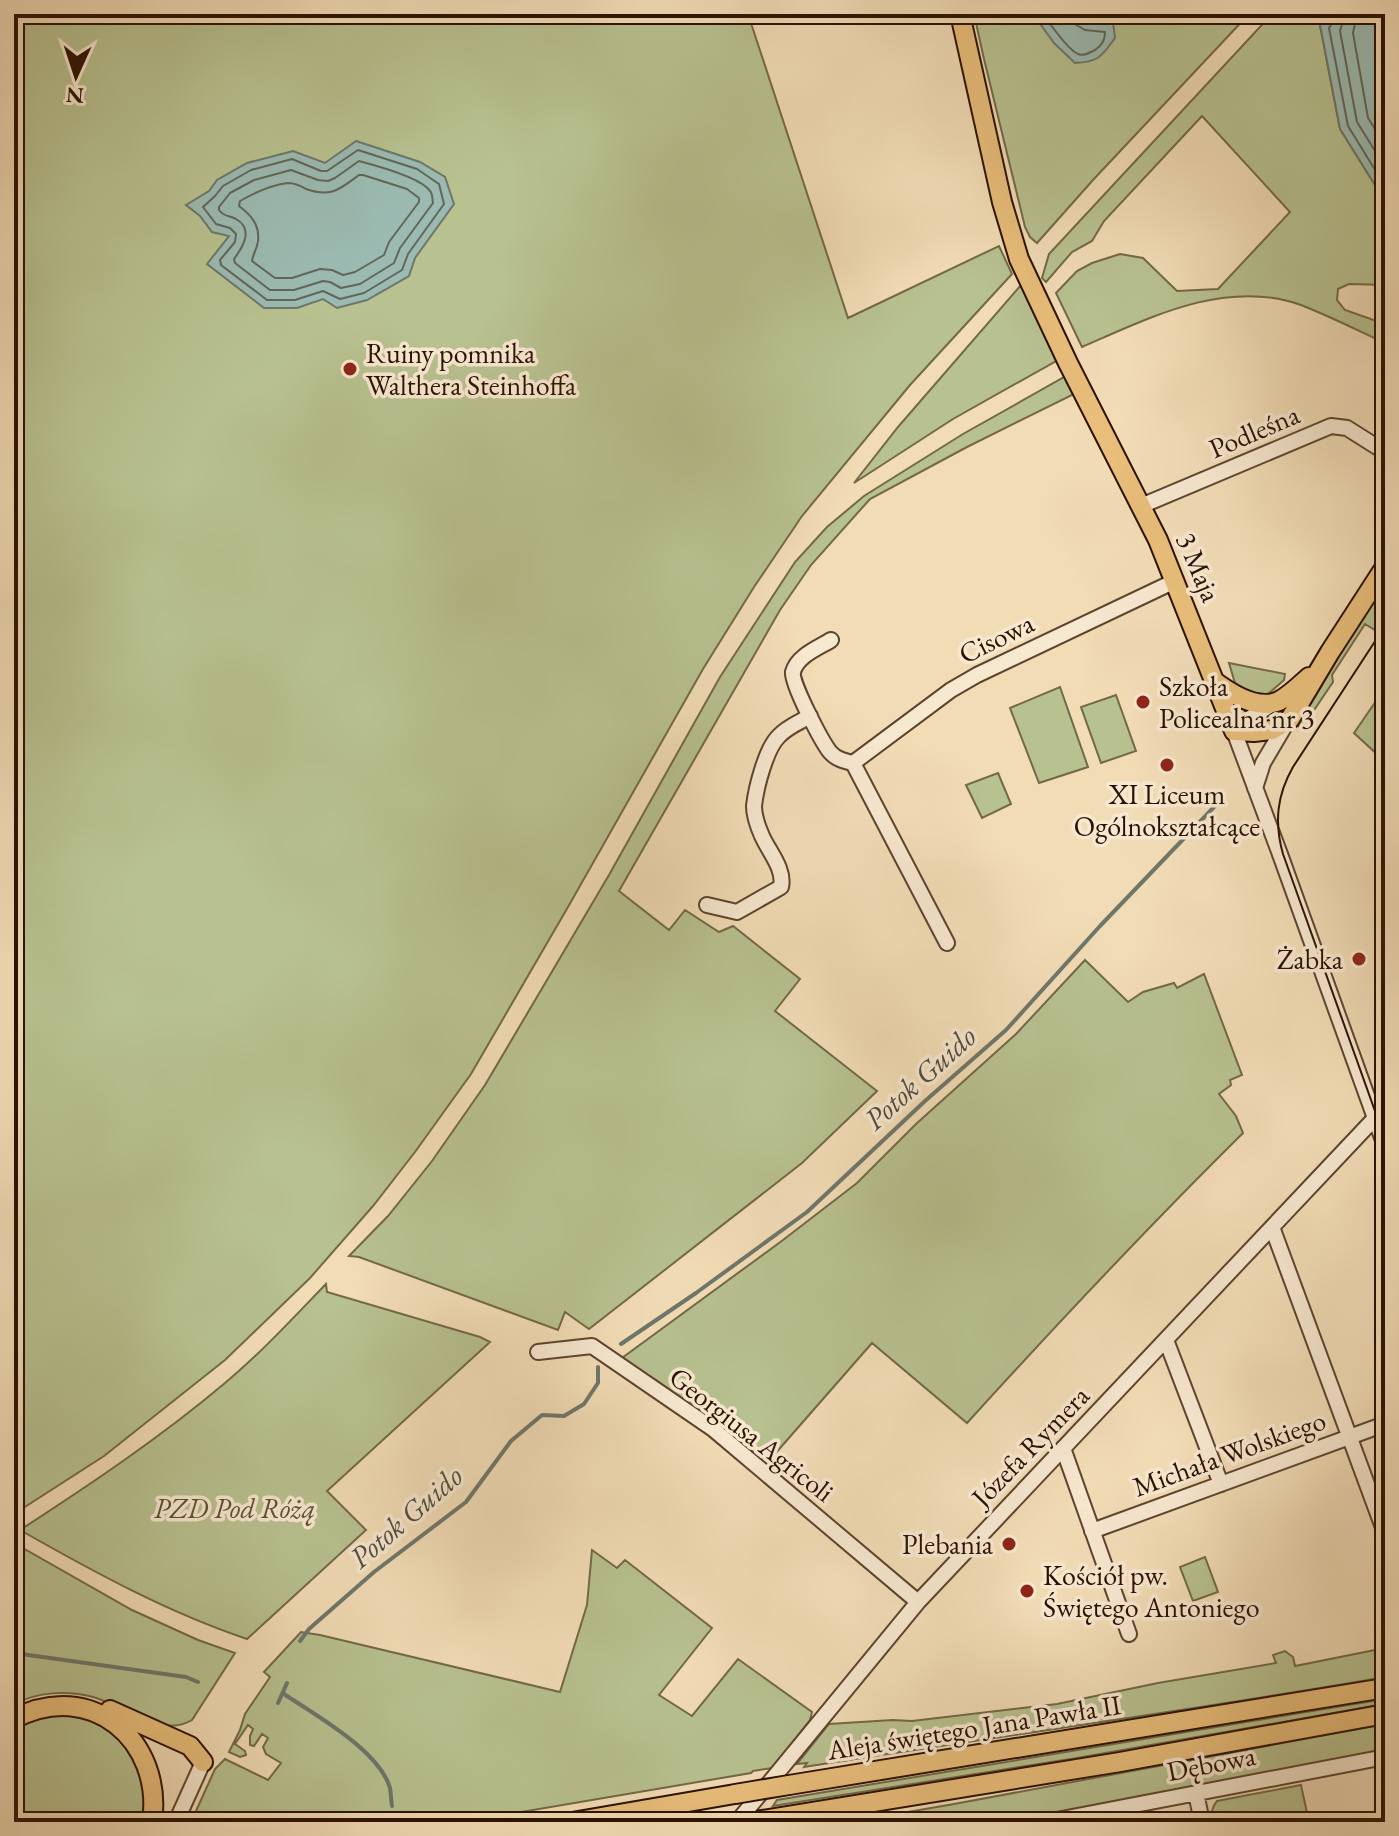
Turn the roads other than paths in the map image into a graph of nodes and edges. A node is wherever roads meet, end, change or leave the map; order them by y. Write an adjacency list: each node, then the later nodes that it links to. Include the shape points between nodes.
1 (960, 14): 3 (main road, 3 Maja, via 1012,241)
2 (1385, 452): 3 (street, Podleśna, via 1347,428 1331,426)
3 (1141, 506): 5 (main road, 3 Maja)
4 (1385, 567): 7 (main road)
5 (1175, 581): 8 (main road, 3 Maja); 13 (street, Cisowa, via 977,675)
6 (831, 640): 10 (street, via 801,659 793,673)
7 (1330, 652): 9 (main road); 11 (main road)
8 (1214, 681): 9 (main road, via 1253,702); 12 (main road, 3 Maja)
9 (1277, 702): 12 (street)
10 (810, 716): 13 (street, via 831,753); 15 (street, via 775,739 754,806 783,877 781,887 737,912)
11 (1290, 719): 12 (main road, via 1272,730); 14 (street, via 1263,763)
12 (1234, 731): 14 (street, 3 Maja)
13 (853, 763): 16 (street)
14 (1255, 788): 17 (street, 3 Maja)
15 (707, 905)
16 (947, 943)
17 (1375, 1118): 18 (street, 3 Maja); 19 (street, Józefa Rymera)
18 (1385, 1146)
19 (1272, 1227): 20 (street, Józefa Rymera); 23 (street)
20 (1166, 1340): 24 (street, Józefa Rymera); 25 (street)
21 (538, 1352): 28 (street, Georgiusa Agricoli, via 592,1346 713,1429)
22 (1385, 1424): 23 (street, Michała Wolskiego)
23 (1350, 1436): 25 (street, Michała Wolskiego); 27 (street)
24 (1063, 1448): 26 (street); 28 (street, Józefa Rymera)
25 (1221, 1484): 26 (street, Michała Wolskiego)
26 (1092, 1531): 29 (street)
27 (1385, 1533)
28 (918, 1602): 41 (street, Józefa Rymera)
29 (1129, 1634)
30 (1385, 1688): 40 (main road, Aleja świętego Jana Pawła II, bridge)
31 (14, 1708): 35 (main road, via 49,1698 86,1700 190,1746)
32 (1385, 1714): 37 (main road, Aleja świętego Jana Pawła II)
33 (14, 1719): 38 (main road, via 33,1710 68,1707 115,1722 148,1770)
34 (1385, 1757): 36 (street, Dębowa)
35 (203, 1762): 39 (street)
36 (1196, 1793): 42 (street, Dębowa); 43 (street)
37 (755, 1821)
38 (152, 1822)
39 (176, 1822)
40 (572, 1822)
41 (737, 1822)
42 (1046, 1822)
43 (1202, 1822)

